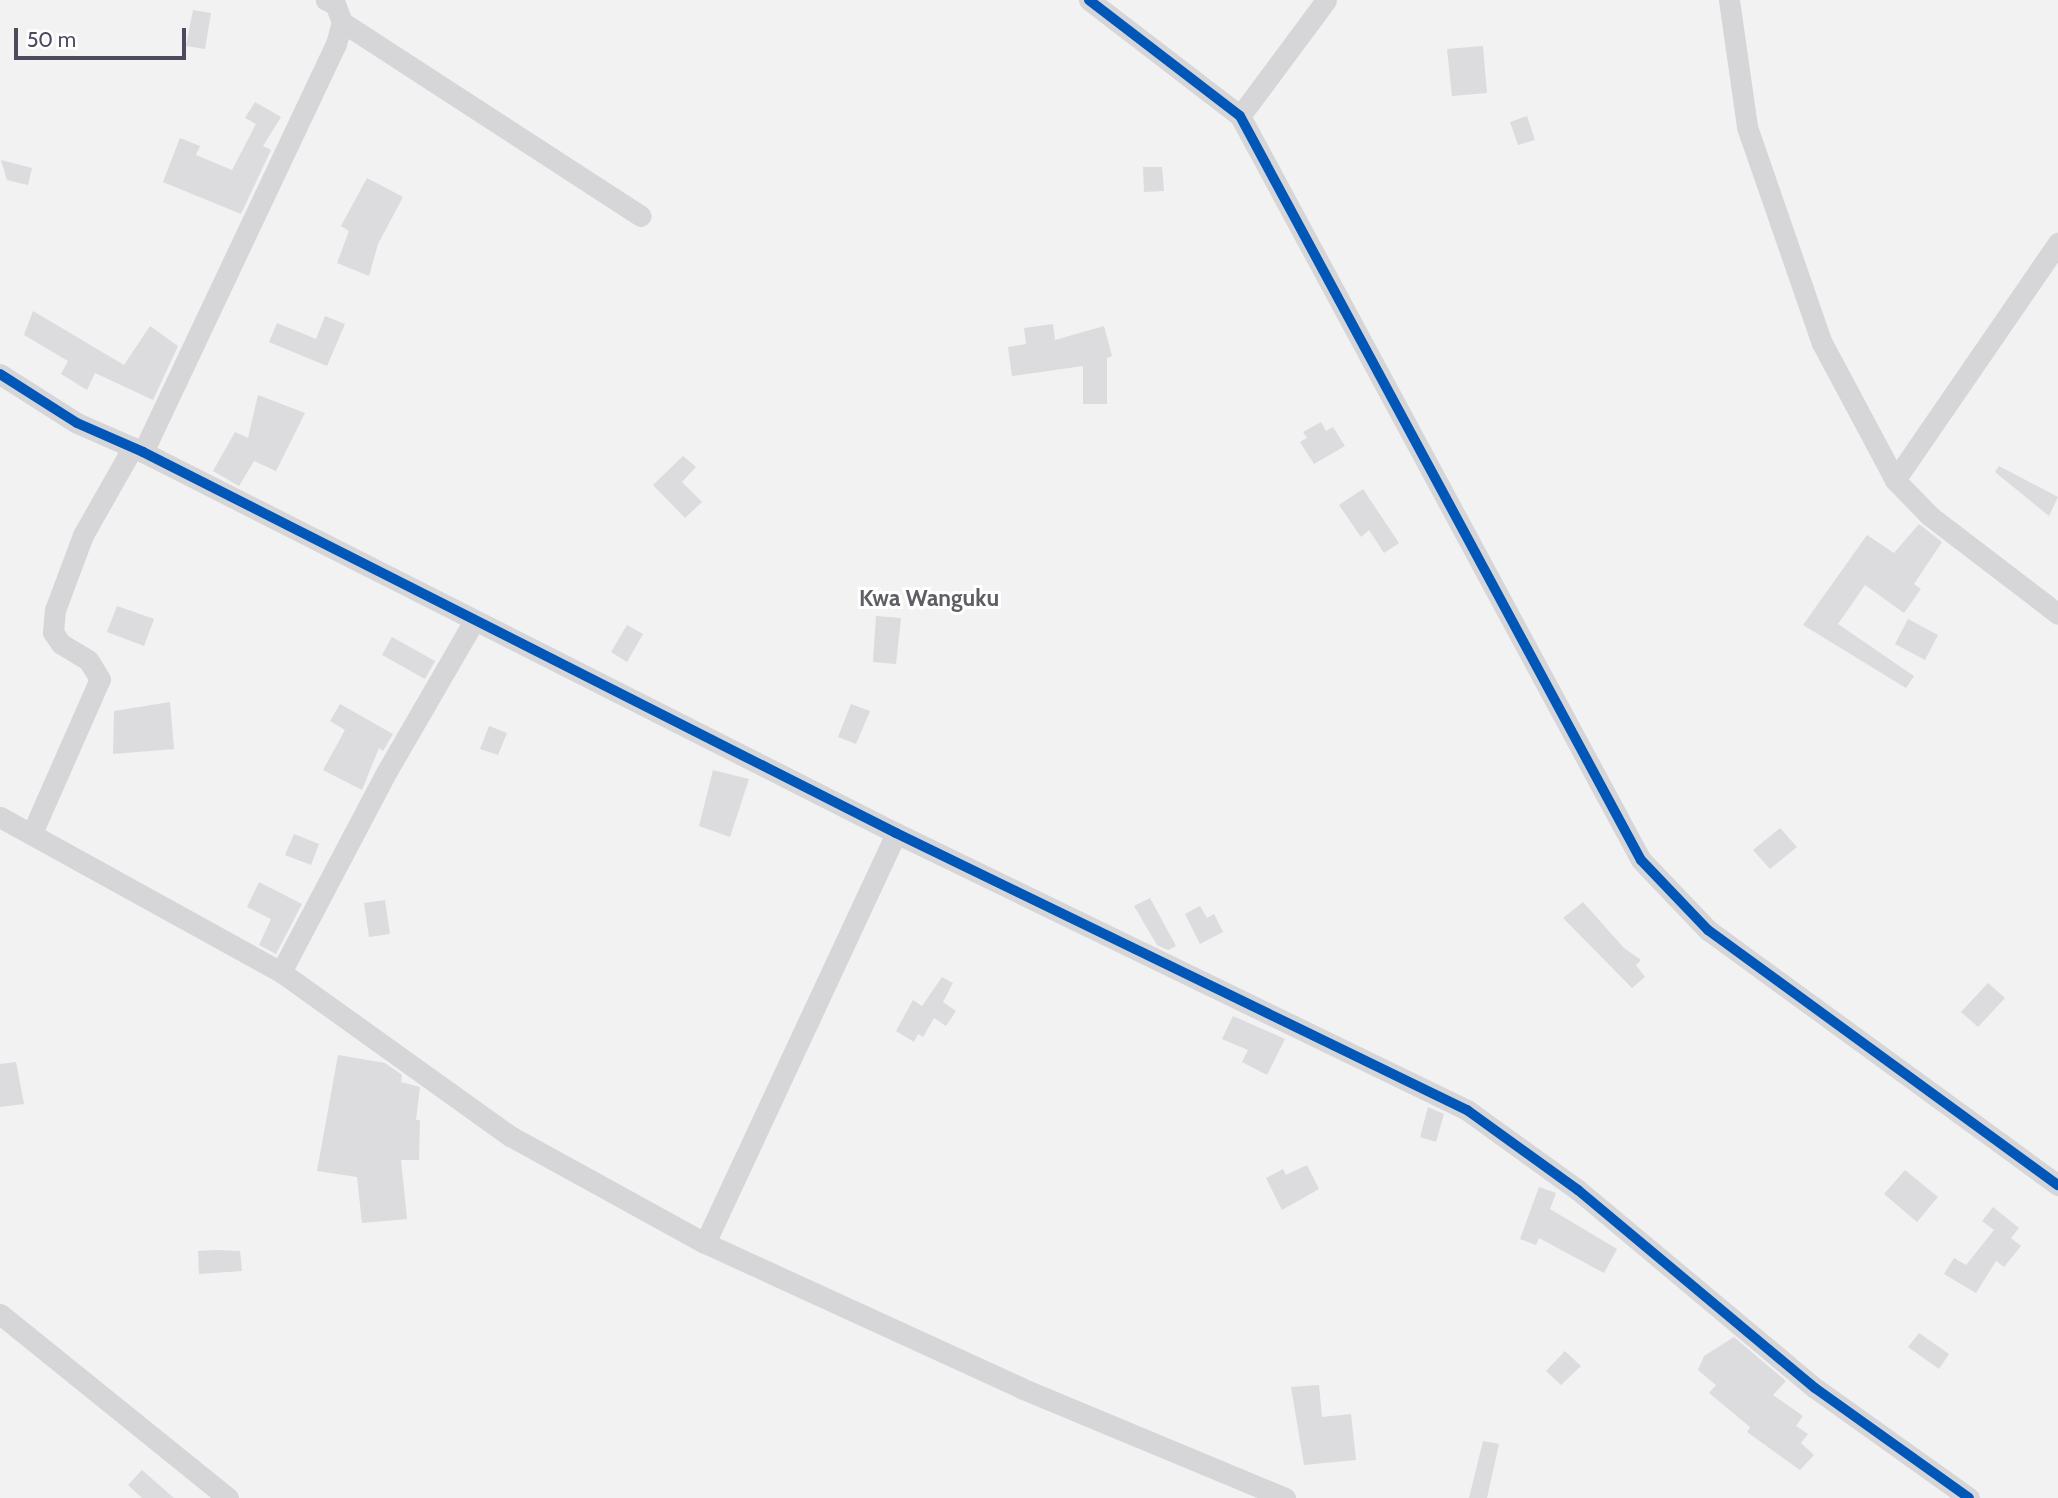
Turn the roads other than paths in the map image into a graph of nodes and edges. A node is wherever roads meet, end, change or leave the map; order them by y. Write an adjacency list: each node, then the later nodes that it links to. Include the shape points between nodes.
1 (326, 0): 5 (street, via 335,4)
2 (1089, 0): 6 (street)
3 (1326, 0): 6 (street)
4 (1729, 0): 11 (street, via 1751,140 1822,343)
5 (342, 22): 7 (street); 10 (street, via 336,44)
6 (1240, 116): 18 (street, via 1642,860 1708,930)
7 (641, 216)
8 (2058, 243): 11 (street)
9 (0, 374): 10 (street, via 77,424)
10 (138, 450): 13 (street); 15 (street, via 83,536 55,610 53,632 61,644 88,660 100,679)
11 (1895, 480): 12 (street, via 1930,516)
12 (2058, 614)
13 (474, 621): 16 (street); 17 (street, via 387,771)
14 (0, 817): 15 (street)
15 (32, 833): 17 (street)
16 (896, 833): 19 (street); 23 (street, via 1467,1110 1578,1190 1815,1388)
17 (281, 972): 19 (street, via 510,1136)
18 (2058, 1185)
19 (705, 1243): 22 (street, via 1021,1388)
20 (0, 1314): 21 (street)
21 (228, 1498)
22 (1285, 1498)
23 (1969, 1498)

